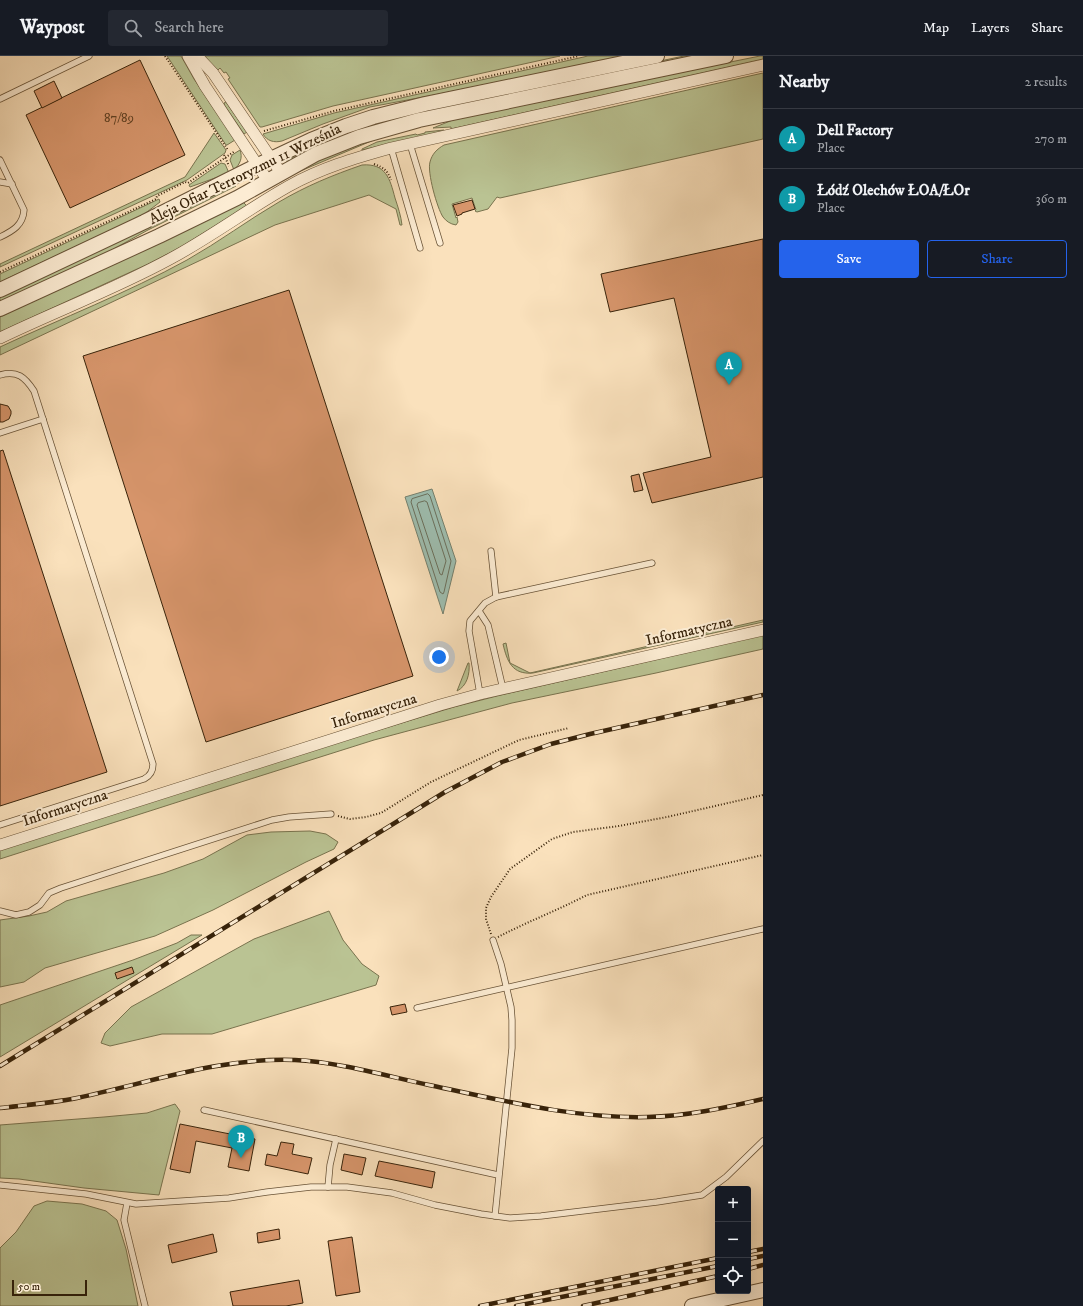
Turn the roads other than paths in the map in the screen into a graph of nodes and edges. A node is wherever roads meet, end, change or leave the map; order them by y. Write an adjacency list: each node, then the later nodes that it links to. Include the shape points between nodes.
1 (89, 56): 7 (lane)
2 (188, 56): 12 (street)
3 (197, 56): 10 (street, via 214,73)
4 (657, 56): 10 (street, Aleja Ofiar Terroryzmu 11 Września, via 400,110 346,126)
5 (726, 56): 13 (street, Aleja Ofiar Terroryzmu 11 Września, via 383,129 316,154)
6 (763, 65): 8 (street)
7 (0, 99)
8 (410, 144): 9 (street); 18 (lane)
9 (391, 148): 19 (lane); 22 (street, via 328,167 300,180 163,263)
10 (272, 159): 12 (street, Aleja Ofiar Terroryzmu 11 Września); 13 (street)
11 (0, 160): 16 (lane)
12 (258, 165): 14 (street); 20 (street, Aleja Ofiar Terroryzmu 11 Września)
13 (281, 173): 14 (street, Aleja Ofiar Terroryzmu 11 Września)
14 (268, 181): 21 (street, Aleja Ofiar Terroryzmu 11 Września, via 160,236)
15 (0, 182): 16 (lane)
16 (12, 184): 17 (lane, via 24,210 24,218 13,231)
17 (0, 237)
18 (440, 243)
19 (420, 248)
20 (0, 290)
21 (0, 309)
22 (0, 338)
23 (0, 375): 24 (lane, via 17,373 27,381 34,391)
24 (43, 419): 25 (lane); 34 (lane, via 153,768 144,779)
25 (0, 433)
26 (491, 552): 28 (lane)
27 (652, 564): 28 (lane)
28 (496, 597): 29 (lane, via 485,603)
29 (479, 611): 31 (lane, via 488,626); 32 (lane, via 470,621 469,631)
30 (763, 630): 31 (street, Informatyczna)
31 (503, 689): 32 (street, Informatyczna)
32 (480, 694): 35 (street, Informatyczna)
33 (331, 814): 36 (lane, via 289,816 272,820 61,888 49,894 40,905 29,912 16,915)
34 (0, 825)
35 (0, 845)
36 (0, 911)
37 (763, 929): 39 (lane)
38 (493, 940): 39 (lane)
39 (506, 987): 40 (lane); 44 (lane, via 511,1011 512,1048)
40 (417, 1008)
41 (204, 1110): 42 (lane)
42 (336, 1139): 44 (lane); 46 (lane)
43 (763, 1141): 48 (lane, via 726,1177 702,1195 541,1216)
44 (498, 1175): 48 (lane)
45 (0, 1185): 47 (lane, via 86,1194)
46 (328, 1187): 47 (lane, via 230,1198); 48 (lane, via 392,1193 435,1205)
47 (127, 1203): 50 (lane, via 124,1220)
48 (494, 1216)
49 (763, 1290): 51 (street)
50 (145, 1306)
51 (692, 1306)

